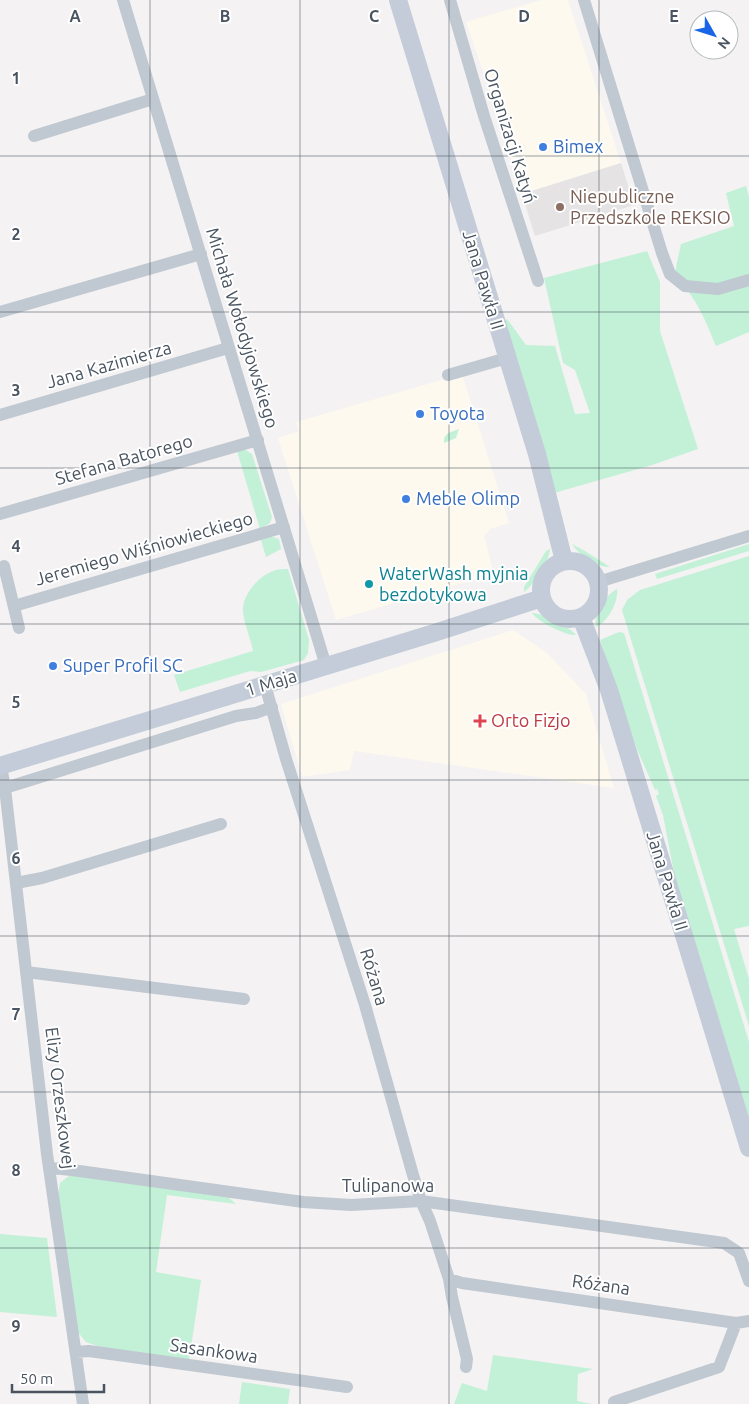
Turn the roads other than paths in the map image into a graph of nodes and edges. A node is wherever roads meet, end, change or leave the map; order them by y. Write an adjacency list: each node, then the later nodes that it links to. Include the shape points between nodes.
1 (122, 0): 5 (street, Michała Wołodyjowskiego)
2 (398, 0): 12 (main road, Jana Pawła II)
3 (450, 0): 9 (street, Organizacji Katyń)
4 (584, 0): 8 (street, via 670,274 685,286 718,289)
5 (153, 99): 6 (street); 7 (street, Michała Wołodyjowskiego)
6 (34, 136)
7 (201, 254): 10 (street); 11 (street, Michała Wołodyjowskiego)
8 (749, 280)
9 (538, 281)
10 (0, 312)
11 (228, 348): 14 (street, Jana Kazimierza); 15 (street, Michała Wołodyjowskiego)
12 (508, 358): 13 (street); 19 (main road, Jana Pawła II)
13 (448, 375)
14 (0, 415)
15 (258, 440): 16 (street, Stefana Batorego); 17 (street, Michała Wołodyjowskiego)
16 (0, 514)
17 (284, 526): 23 (street, Jeremiego Wiśniowieckiego); 26 (street, Michała Wołodyjowskiego)
18 (749, 536): 21 (street)
19 (564, 561): 21 (main road, via 589,567); 22 (main road, via 550,568 545,575)
20 (4, 566): 23 (street)
21 (598, 582): 24 (main road, via 597,599)
22 (542, 598): 24 (main road, via 545,606 557,616); 26 (main road, 1 Maja)
23 (14, 606): 25 (street)
24 (581, 617): 35 (main road, Jana Pawła II, via 609,690)
25 (19, 628)
26 (326, 666): 27 (main road, 1 Maja)
27 (265, 685): 28 (street, Różana); 29 (main road, 1 Maja)
28 (272, 708): 30 (street, via 236,716); 37 (street, Różana, via 365,1005)
29 (1, 766): 30 (street, Elizy Orzeszkowej)
30 (5, 788): 32 (street, Elizy Orzeszkowej)
31 (220, 824): 32 (street)
32 (16, 883): 33 (street, Elizy Orzeszkowej)
33 (26, 972): 34 (street); 36 (street, Elizy Orzeszkowej)
34 (244, 999)
35 (749, 1148)
36 (51, 1168): 37 (street, Tulipanowa, via 303,1202 351,1205); 41 (street, Elizy Orzeszkowej)
37 (421, 1201): 38 (street, Różana); 39 (street, Tulipanowa, via 724,1243 739,1254)
38 (449, 1279): 40 (street, Różana); 42 (street, Różana)
39 (749, 1281)
40 (743, 1322): 44 (street, via 719,1366)
41 (76, 1352): 43 (street, Sasankowa); 45 (street, Elizy Orzeszkowej)
42 (466, 1367)
43 (347, 1387)
44 (614, 1402)
45 (83, 1404)

